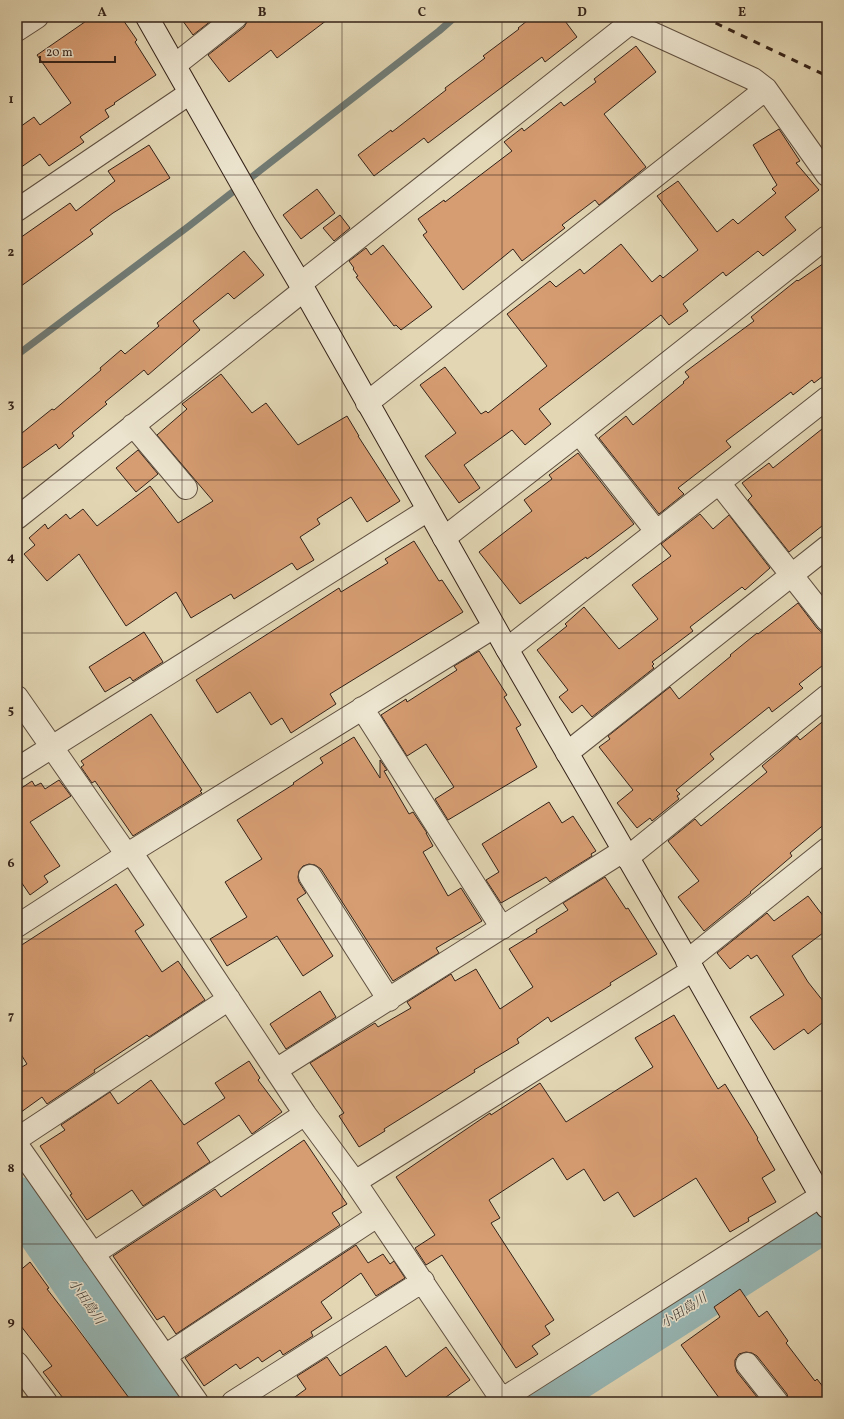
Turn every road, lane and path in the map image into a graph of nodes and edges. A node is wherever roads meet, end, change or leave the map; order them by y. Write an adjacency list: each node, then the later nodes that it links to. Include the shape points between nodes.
1 (37, 17): 4 (street)
2 (147, 17): 5 (street)
3 (236, 17): 5 (street)
4 (17, 30)
5 (175, 65): 7 (street)
6 (766, 89): 8 (street); 11 (street, via 753,79 630,23); 13 (street)
7 (190, 93): 9 (street); 11 (street)
8 (827, 175)
9 (17, 210)
10 (827, 237): 15 (street)
11 (302, 287): 13 (street); 14 (street)
12 (827, 398): 16 (street)
13 (367, 403): 18 (street)
14 (132, 425): 17 (street); 19 (street)
15 (579, 433): 20 (street); 21 (street)
16 (718, 483): 20 (street); 23 (street)
17 (186, 488)
18 (428, 510): 21 (street); 30 (street)
19 (17, 518)
20 (656, 531): 26 (street)
21 (444, 538): 25 (street)
22 (827, 547): 23 (street)
23 (792, 576): 24 (street); 31 (street)
24 (827, 620)
25 (494, 627): 26 (street); 29 (street)
26 (507, 649): 31 (street)
27 (827, 696): 35 (street)
28 (17, 697): 30 (street)
29 (362, 708): 34 (street); 38 (street)
30 (52, 747): 32 (street); 34 (street)
31 (567, 753): 35 (street)
32 (17, 769)
33 (827, 848): 39 (street)
34 (129, 853): 37 (street); 40 (street)
35 (625, 855): 38 (street); 39 (street)
36 (310, 876): 41 (street)
37 (17, 926)
38 (502, 928): 41 (street)
39 (690, 966): 46 (street); 47 (street)
40 (229, 999): 42 (street); 44 (street)
41 (389, 1000): 42 (street)
42 (276, 1070): 43 (street)
43 (305, 1114): 46 (street); 49 (street)
44 (17, 1139)
45 (17, 1145): 49 (street)
46 (355, 1182): 48 (street)
47 (825, 1199): 54 (street, via 801,1208)
48 (377, 1216): 50 (street); 51 (street)
49 (93, 1254): 51 (street)
50 (423, 1281): 54 (street); 57 (street)
51 (165, 1356): 56 (street)
52 (17, 1363): 55 (street)
53 (747, 1364): 58 (street)
54 (500, 1401)
55 (46, 1402)
56 (197, 1402)
57 (233, 1402)
58 (777, 1402)

